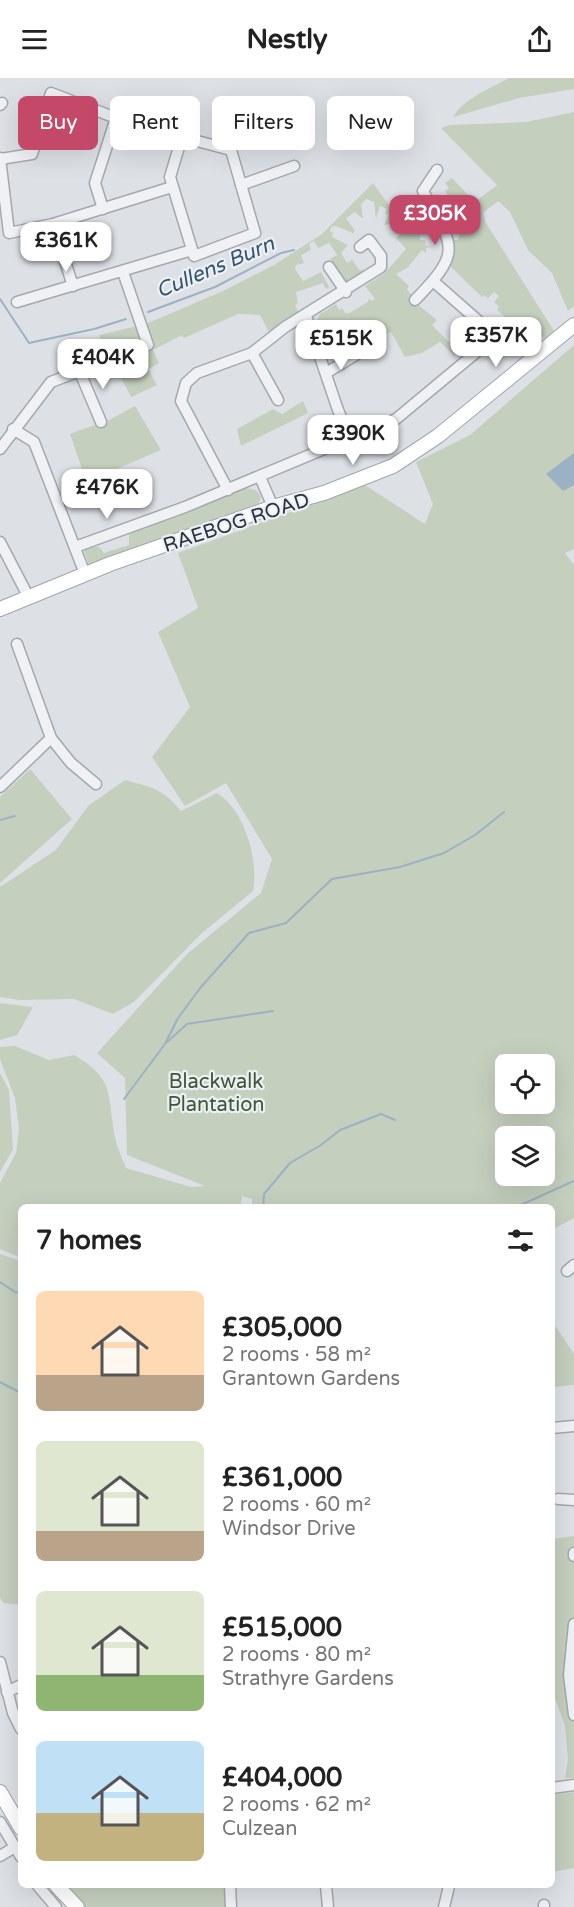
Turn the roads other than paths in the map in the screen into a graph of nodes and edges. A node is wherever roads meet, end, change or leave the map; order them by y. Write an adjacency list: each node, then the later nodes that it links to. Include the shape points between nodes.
1 (0, 159): 6 (street, via 32,154 51,93 116,118 95,183); 7 (street, via 9,233)
2 (294, 166): 4 (street)
3 (437, 170): 12 (street, via 423,191 450,240 447,262)
4 (241, 185): 5 (street, via 231,150 182,137 170,177); 9 (street, via 255,233 194,256)
5 (172, 187): 6 (street); 9 (street)
6 (103, 209): 7 (street)
7 (53, 224): 13 (street)
8 (368, 240): 14 (street, via 381,256 381,267)
9 (192, 250): 11 (street)
10 (329, 267): 14 (street)
11 (123, 272): 13 (street); 23 (street, via 148,345)
12 (433, 281): 15 (street); 19 (street)
13 (73, 286): 16 (street)
14 (346, 292): 17 (street)
15 (415, 300)
16 (17, 302)
17 (306, 316): 22 (street); 24 (street)
18 (574, 325): 32 (main road, RAEBOG ROAD, via 408,457 372,476)
19 (492, 333): 20 (street, via 514,347); 28 (street, via 479,350 396,419)
20 (524, 337)
21 (364, 350): 24 (street)
22 (252, 353): 25 (street); 31 (street, via 197,373 186,383 181,400)
23 (79, 370): 26 (street); 27 (street, via 51,382)
24 (326, 373): 28 (street)
25 (278, 400)
26 (101, 422)
27 (13, 429): 29 (street); 34 (street, via 34,442)
28 (349, 436): 30 (street)
29 (0, 449)
30 (260, 477): 31 (street); 32 (street)
31 (228, 490): 34 (street)
32 (273, 507): 35 (main road, RAEBOG ROAD)
33 (0, 542): 36 (street)
34 (75, 547): 35 (street)
35 (85, 574): 36 (main road, RAEBOG ROAD)
36 (28, 596): 37 (main road, RAEBOG ROAD)
37 (0, 609)
38 (17, 644): 39 (street)
39 (51, 738): 40 (street); 41 (street)
40 (96, 784)
41 (0, 787)
42 (574, 1426): 43 (street)
43 (555, 1428)
44 (558, 1498): 45 (street)
45 (574, 1500)
46 (574, 1624): 50 (street, via 569,1675)
47 (0, 1662): 49 (street)
48 (18, 1686): 49 (street)
49 (7, 1692): 51 (street)
50 (574, 1715)
51 (18, 1721)
52 (574, 1785): 53 (street)
53 (555, 1788)
54 (0, 1792): 56 (main road)
55 (0, 1822): 57 (street)
56 (18, 1822)
57 (15, 1846): 58 (street); 59 (street)
58 (18, 1852)
59 (0, 1856)
60 (40, 1888): 65 (street)
61 (59, 1888): 66 (main road)
62 (230, 1888): 67 (street)
63 (326, 1888): 68 (street)
64 (449, 1888): 69 (street)
65 (53, 1906)
66 (77, 1907)
67 (231, 1907)
68 (328, 1907)
69 (444, 1907)

